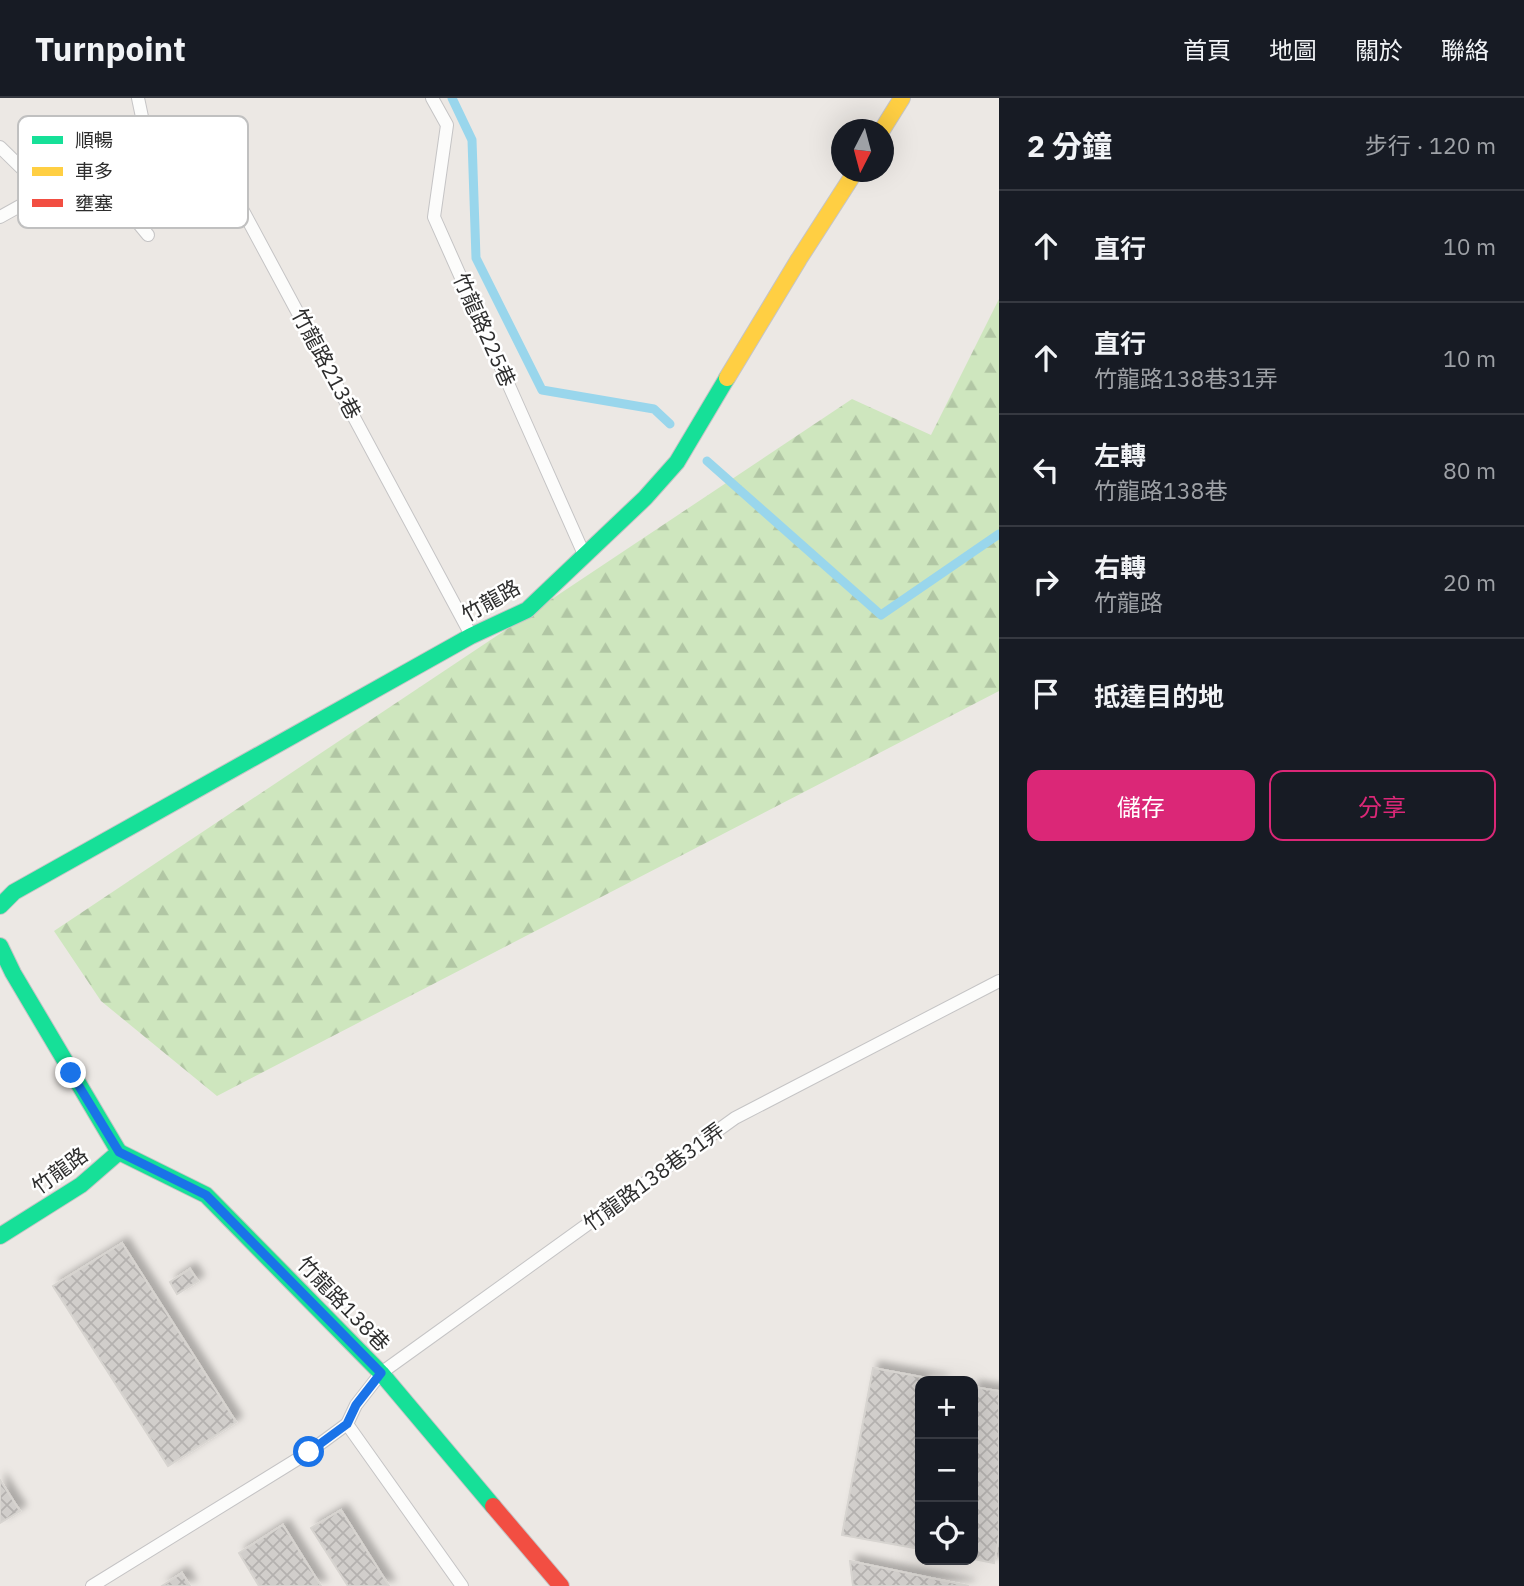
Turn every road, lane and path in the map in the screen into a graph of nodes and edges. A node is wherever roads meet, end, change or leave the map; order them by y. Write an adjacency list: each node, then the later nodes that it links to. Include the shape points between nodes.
1 (138, 98): 4 (lane)
2 (432, 98): 14 (lane, 竹龍路225巷, via 447,125 434,217)
3 (902, 98): 5 (street)
4 (142, 116)
5 (889, 119)
6 (0, 147): 7 (lane)
7 (18, 164)
8 (849, 182): 14 (street, 竹龍路, via 677,462)
9 (18, 207): 10 (lane)
10 (0, 217)
11 (248, 219): 15 (lane, 竹龍路213巷)
12 (143, 228): 13 (lane)
13 (148, 234)
14 (584, 555): 15 (street, 竹龍路, via 527,610)
15 (471, 636): 16 (street, 竹龍路, via 14,892)
16 (0, 906)
17 (0, 946): 19 (street, 竹龍路)
18 (999, 981): 21 (lane, 竹龍路138巷31弄, via 736,1118)
19 (119, 1152): 20 (street, 竹龍路, via 81,1185); 21 (street, 竹龍路138巷, via 206,1195)
20 (0, 1236)
21 (381, 1373): 22 (lane, 竹龍路138巷31弄); 25 (street, 竹龍路138巷)
22 (347, 1424): 23 (lane); 24 (lane)
23 (92, 1586)
24 (462, 1586)
25 (561, 1586)

